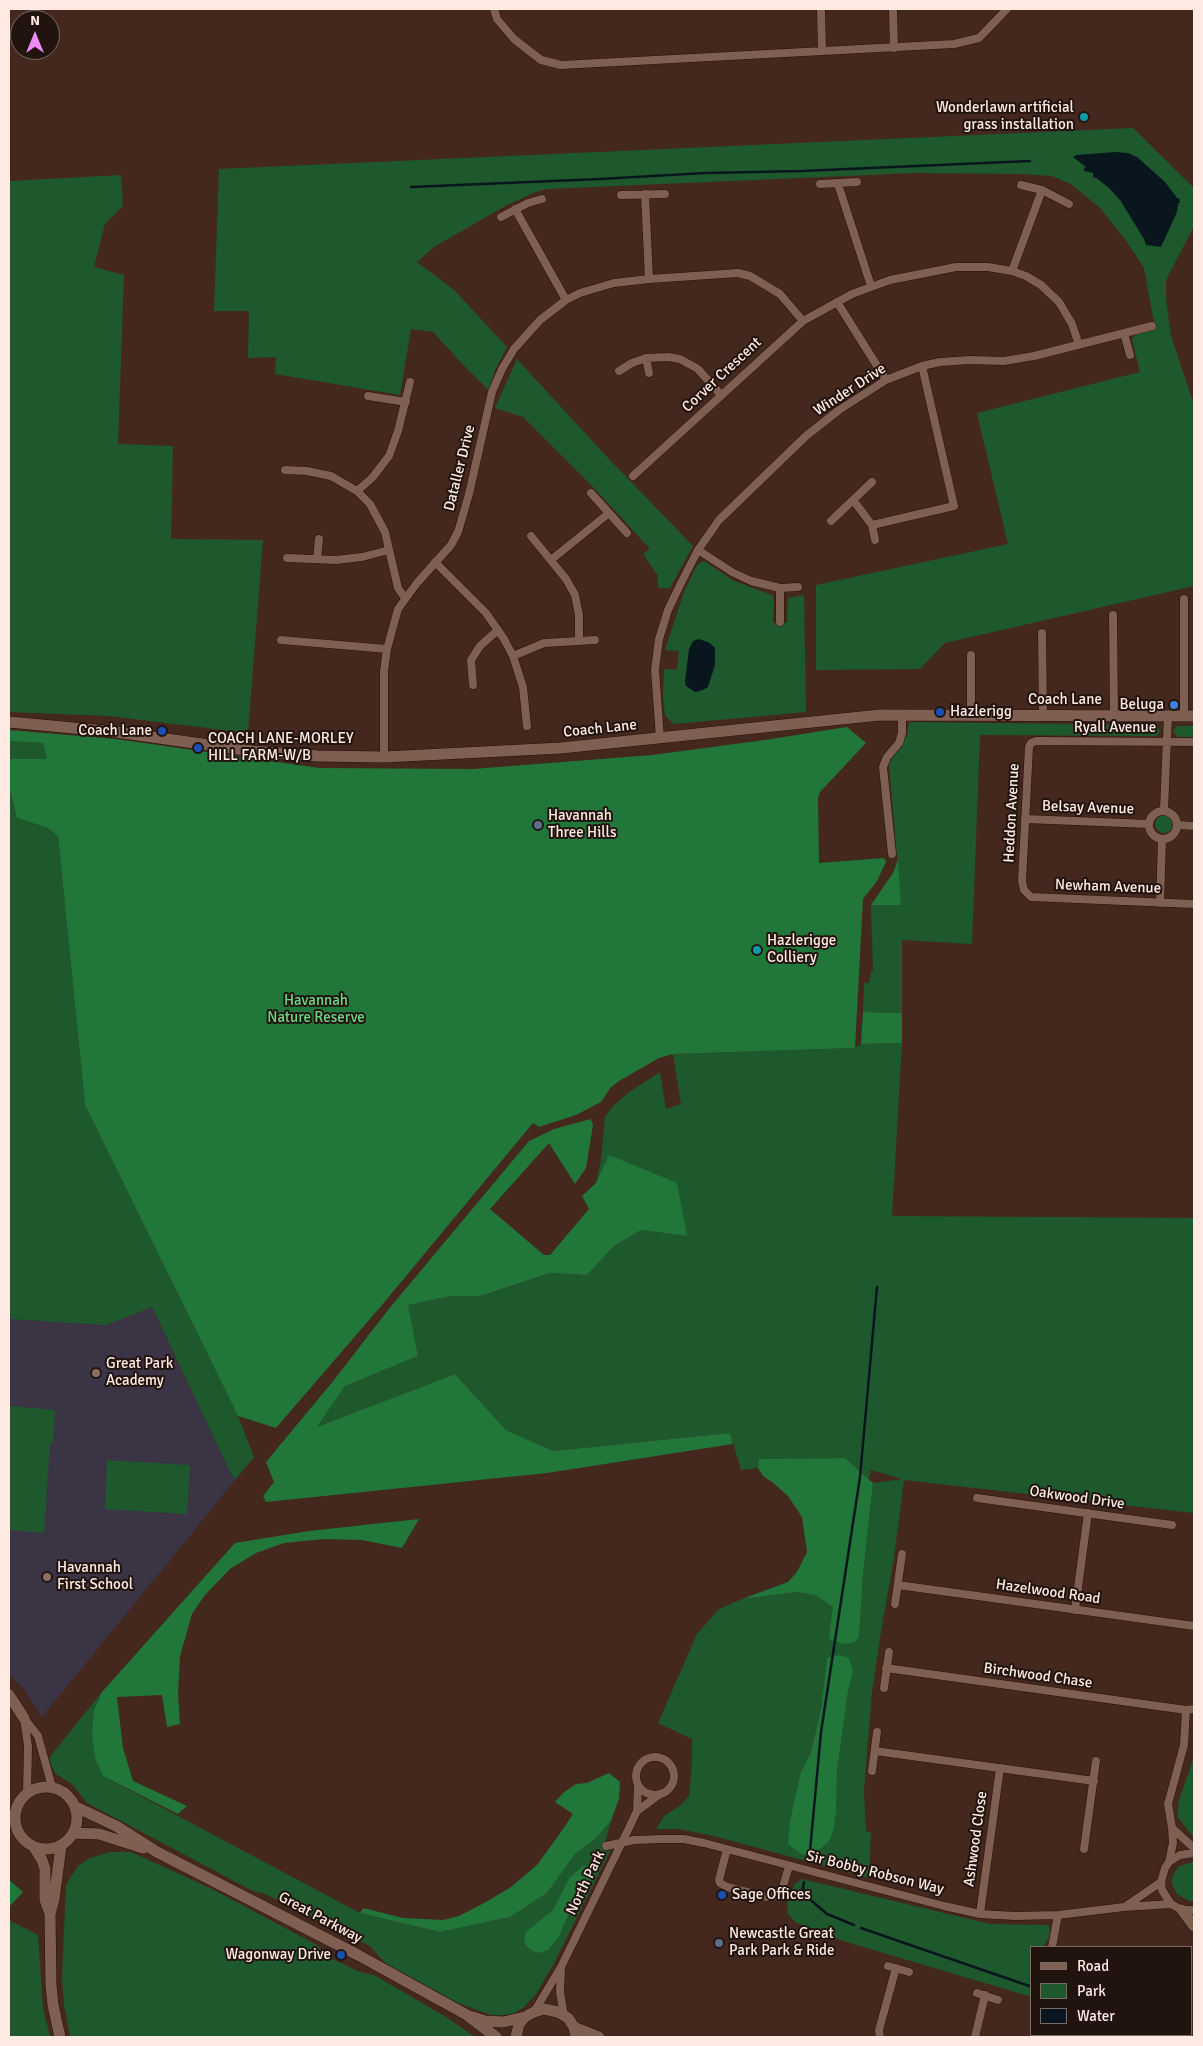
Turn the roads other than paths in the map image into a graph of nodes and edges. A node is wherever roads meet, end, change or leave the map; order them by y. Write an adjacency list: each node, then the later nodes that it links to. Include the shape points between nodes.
1 (494, 9): 6 (street, via 497,19 514,39 541,60 562,65)
2 (821, 9): 6 (street)
3 (893, 9): 5 (street)
4 (1007, 9): 5 (street, via 979,38 954,44)
5 (894, 48): 6 (street)
6 (822, 51)
7 (857, 182): 9 (street)
8 (820, 184): 9 (street)
9 (838, 184): 21 (street)
10 (1021, 185): 11 (street)
11 (1042, 190): 16 (street); 19 (street)
12 (645, 194): 13 (street); 14 (street); 20 (street)
13 (665, 194)
14 (621, 195)
15 (542, 199): 17 (street)
16 (1069, 204)
17 (515, 209): 18 (street); 22 (street)
18 (501, 217)
19 (1012, 271): 21 (street, Corver Crescent, via 956,267); 27 (street, Corver Crescent, via 1041,285 1059,302 1072,324)
20 (649, 279): 22 (street, Dataller Drive, via 614,283); 24 (street, Dataller Drive, via 738,273 750,276 780,294)
21 (871, 286): 23 (street, Corver Crescent)
22 (566, 300): 56 (street, Dataller Drive, via 530,330 502,369 492,392 458,532)
23 (837, 302): 24 (street, Corver Crescent); 33 (street)
24 (803, 321): 35 (street, Corver Crescent)
25 (1152, 326): 26 (street, Winder Drive)
26 (1124, 333): 27 (street, Winder Drive); 28 (street)
27 (1079, 345): 30 (street, Winder Drive, via 1019,358 940,362)
28 (1130, 356)
29 (646, 358): 31 (street); 32 (street); 35 (street, via 668,357 686,361 698,369)
30 (922, 366): 33 (street, Winder Drive); 46 (street, via 954,506)
31 (619, 371)
32 (648, 373)
33 (886, 380): 52 (street, Winder Drive, via 806,436 719,520)
34 (410, 382): 37 (street)
35 (721, 395): 39 (street, Corver Crescent)
36 (368, 396): 37 (street)
37 (406, 402): 41 (street, via 389,456)
38 (284, 470): 41 (street, via 331,476)
39 (633, 476)
40 (872, 482): 43 (street)
41 (357, 491): 51 (street, via 379,519)
42 (590, 493): 44 (street)
43 (853, 500): 45 (street); 46 (street)
44 (609, 513): 47 (street); 55 (street)
45 (831, 520)
46 (872, 525): 50 (street)
47 (627, 533)
48 (531, 536): 55 (street)
49 (319, 539): 54 (street)
50 (875, 540)
51 (389, 550): 54 (street, via 362,557); 59 (street, via 398,588)
52 (698, 550): 58 (street, via 751,582); 80 (street, Winder Drive, via 668,610 659,639 654,670)
53 (287, 558): 54 (street)
54 (317, 559)
55 (551, 560): 67 (street, via 575,595)
56 (435, 562): 59 (street, Dataller Drive); 63 (street, via 486,613)
57 (798, 586): 58 (street)
58 (780, 588): 62 (street)
59 (405, 598): 68 (street, Dataller Drive, via 398,609)
60 (1184, 599): 77 (street)
61 (1113, 615): 76 (street)
62 (780, 622)
63 (498, 630): 70 (street); 71 (street, via 480,646 471,660)
64 (1042, 633): 75 (street)
65 (281, 640): 68 (street)
66 (596, 640): 67 (street)
67 (579, 641): 70 (street, via 544,643)
68 (387, 648): 84 (street, Dataller Drive)
69 (971, 655): 73 (street)
70 (513, 656): 79 (street, via 522,687)
71 (473, 685)
72 (902, 715): 73 (street, Coach Lane); 80 (street, Coach Lane, via 836,718); 91 (street, via 899,743 883,767)
73 (972, 715): 75 (street, Coach Lane)
74 (1168, 715): 76 (street, Coach Lane); 77 (street, Coach Lane); 82 (street)
75 (1043, 716): 76 (street, Coach Lane)
76 (1114, 716)
77 (1189, 716)
78 (9, 722): 84 (street, Coach Lane, via 98,730 252,751)
79 (527, 726)
80 (660, 738): 84 (street, Coach Lane, via 561,748)
81 (1036, 742): 82 (street, Ryall Avenue); 86 (street, Heddon Avenue, via 1029,747)
82 (1167, 742): 83 (street, Ryall Avenue); 85 (street)
83 (1194, 742)
84 (384, 757)
85 (1164, 810): 87 (street, via 1156,812); 88 (street, via 1176,817)
86 (1026, 819): 87 (street, Belsay Avenue); 92 (street, Heddon Avenue)
87 (1149, 824): 90 (street, via 1154,836)
88 (1178, 825): 89 (street); 90 (street, via 1171,838)
89 (1194, 826)
90 (1162, 840): 93 (street)
91 (892, 854)
92 (1024, 890): 93 (street, Newham Avenue, via 1030,897)
93 (1160, 903): 94 (street, Newham Avenue)
94 (1194, 904)
95 (977, 1498): 96 (street, Oakwood Drive)
96 (1088, 1513): 97 (street, Oakwood Drive); 101 (street)
97 (1172, 1525)
98 (902, 1554): 99 (street)
99 (898, 1585): 100 (street); 101 (street, Hazelwood Road)
100 (895, 1604)
101 (1075, 1610): 102 (street, Hazelwood Road)
102 (1194, 1626)
103 (888, 1652): 104 (street)
104 (886, 1668): 105 (street); 107 (street, Birchwood Chase)
105 (884, 1688)
106 (9, 1695): 108 (street)
107 (1190, 1710): 123 (street, via 1184,1745 1169,1794)
108 (24, 1718): 116 (street, via 38,1736); 118 (street, via 28,1746)
109 (877, 1732): 110 (street)
110 (875, 1751): 112 (street); 113 (street)
111 (1096, 1761): 114 (street)
112 (1000, 1768): 114 (street); 143 (street, Ashwood Close)
113 (872, 1771)
114 (1094, 1781): 132 (street)
115 (638, 1786): 117 (street, via 648,1794); 117 (street, North Park, via 636,1774 641,1763 651,1757 665,1760 674,1776 670,1788); 121 (street, North Park)
116 (52, 1787): 118 (street, via 39,1788); 120 (street, Great Parkway, via 64,1792)
117 (660, 1794): 121 (street, North Park)
118 (25, 1795): 119 (street); 125 (street, via 16,1808)
119 (9, 1802)
120 (76, 1807): 124 (street); 133 (street, Great Parkway, via 116,1826)
121 (637, 1811): 126 (street, North Park)
122 (9, 1828): 125 (street)
123 (1172, 1828): 130 (street); 135 (street)
124 (74, 1833): 127 (street); 133 (street, Great Parkway, via 99,1834)
125 (19, 1834): 129 (street)
126 (622, 1843): 128 (street, Sir Bobby Robson Way); 131 (street, Sir Bobby Robson Way, via 673,1839); 148 (street, North Park)
127 (61, 1846): 129 (street); 142 (street)
128 (606, 1846)
129 (34, 1847): 142 (street, via 45,1869 45,1900)
130 (1194, 1848)
131 (727, 1849): 136 (street, Sir Bobby Robson Way); 136 (street, via 719,1880 720,1884 728,1887 767,1897 777,1896)
132 (1084, 1849)
133 (157, 1852): 154 (street, Great Parkway, via 358,1954)
134 (1194, 1853): 135 (street, via 1180,1855)
135 (1169, 1862): 137 (street)
136 (789, 1866): 143 (street, Sir Bobby Robson Way)
137 (1162, 1882): 138 (street); 139 (street, Sir Bobby Robson Way)
138 (1171, 1904): 139 (street, Sir Bobby Robson Way); 140 (street)
139 (1124, 1907): 144 (street, Sir Bobby Robson Way)
140 (1182, 1910): 141 (street); 145 (street)
141 (1194, 1910)
142 (50, 1914): 158 (street, via 51,1985)
143 (980, 1914): 144 (street, Sir Bobby Robson Way)
144 (1058, 1915): 146 (street)
145 (1194, 1926)
146 (1052, 1946)
147 (888, 1966): 149 (street)
148 (561, 1967): 155 (street, North Park); 156 (street, North Park, via 560,1992)
149 (896, 1968): 150 (street); 162 (street, via 879,2030)
150 (909, 1972)
151 (976, 1993): 152 (street)
152 (985, 1995): 153 (street); 163 (street)
153 (998, 2000)
154 (467, 2015): 155 (street, Great Parkway, via 503,2022); 159 (street, Great Parkway)
155 (529, 2015): 156 (street, Great Parkway, via 549,2009); 160 (street, via 519,2024)
156 (564, 2016): 157 (street)
157 (575, 2032): 161 (street)
158 (60, 2037)
159 (496, 2037)
160 (516, 2037)
161 (599, 2037)
162 (880, 2037)
163 (975, 2037)

